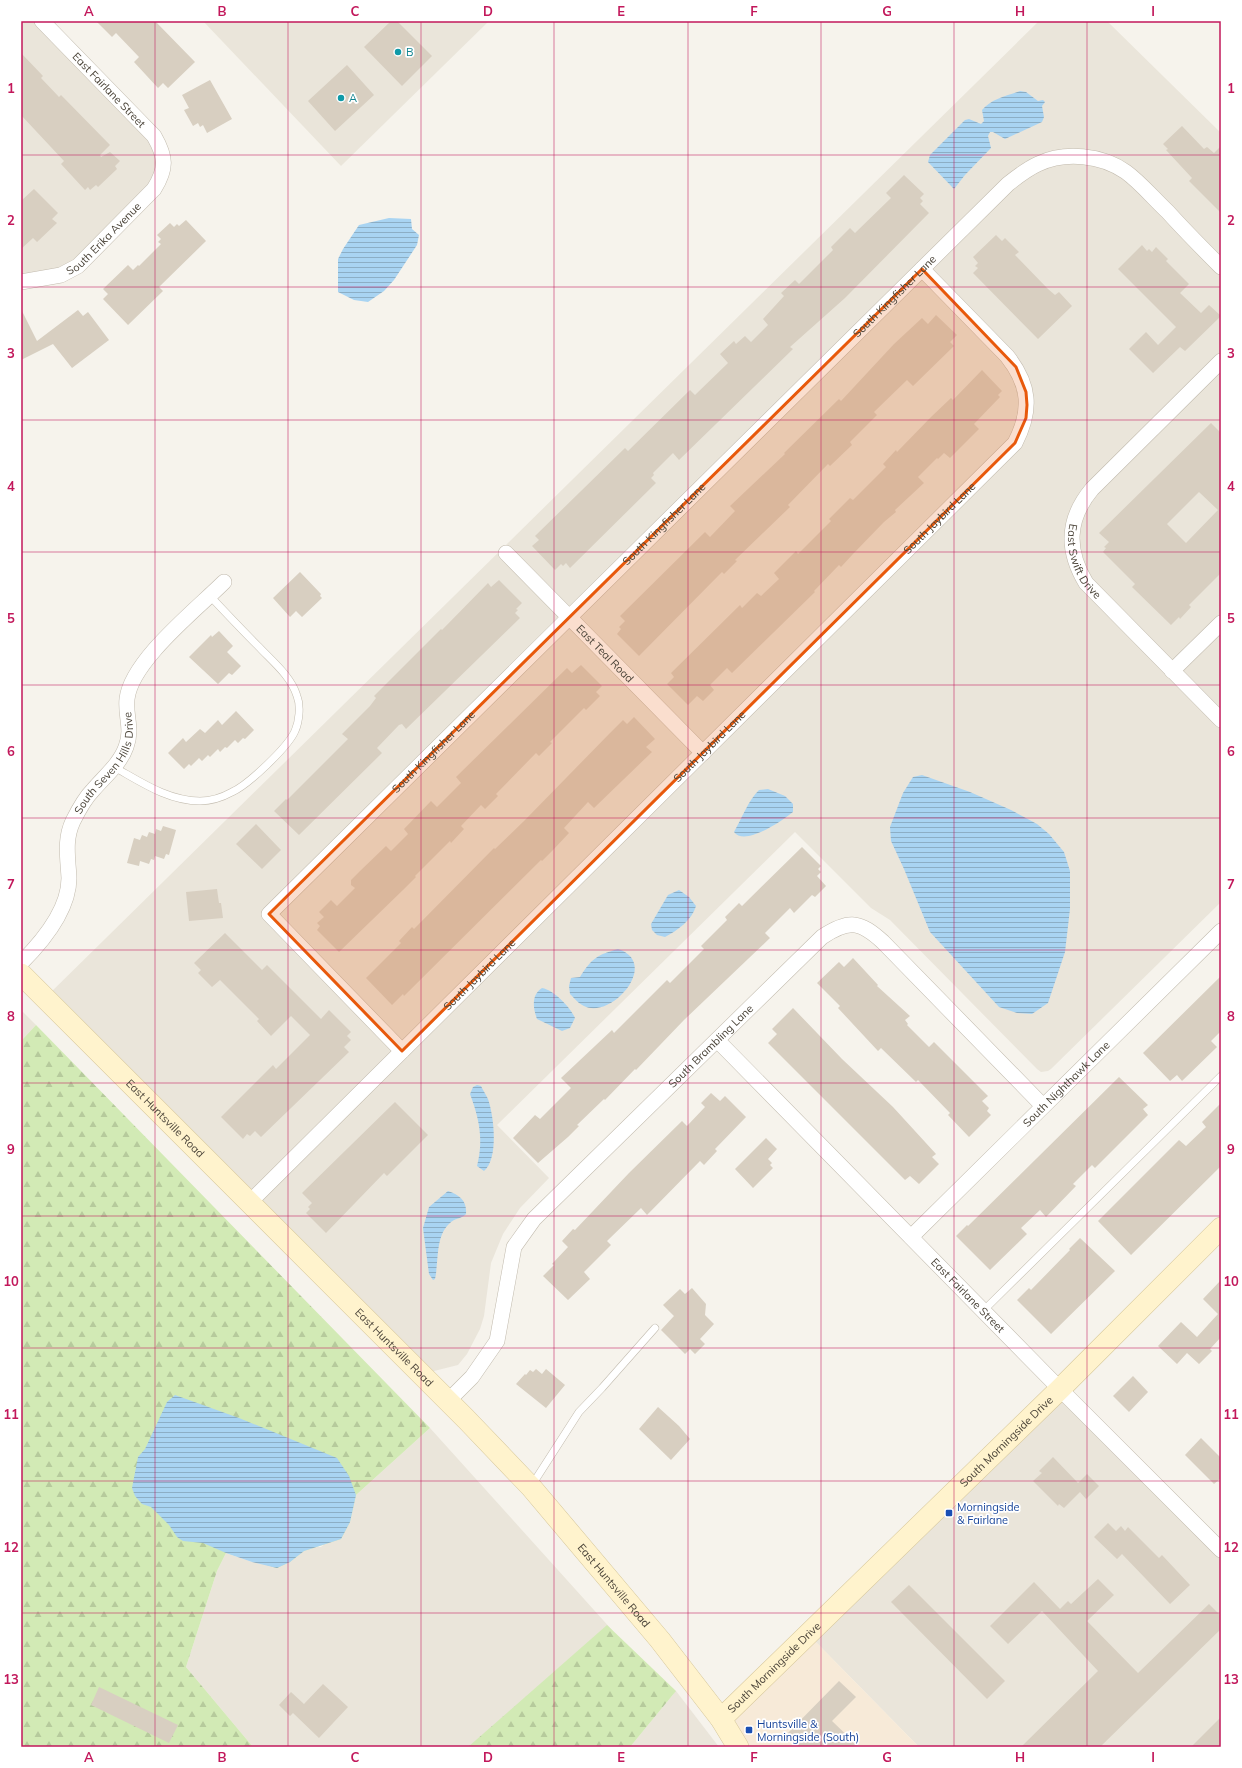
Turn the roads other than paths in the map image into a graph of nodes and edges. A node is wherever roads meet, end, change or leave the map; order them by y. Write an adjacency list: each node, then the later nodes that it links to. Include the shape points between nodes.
1 (42, 21): 2 (street, East Fairlane Street, via 154,136 162,150)
2 (164, 166): 5 (street, South Erika Avenue, via 154,190 78,266 61,275)
3 (1221, 267): 4 (street, South Kingfisher Lane, via 1125,172 1108,163 1072,156 1039,163 1024,171)
4 (922, 269): 10 (street, South Kingfisher Lane); 14 (street, South Jaybird Lane, via 1016,367 1026,392 1026,418 1022,431 1004,455)
5 (21, 282)
6 (1221, 361): 12 (street, East Swift Drive, via 1092,489 1079,507 1072,528 1072,550 1086,583)
7 (506, 554): 10 (street, East Teal Road)
8 (224, 582): 9 (street, South Seven Hills Drive)
9 (210, 596): 15 (street, South Seven Hills Drive, via 152,651 136,674 127,699 130,726 126,747); 15 (lane, via 289,679 298,696 299,715 294,732 283,748 251,779 233,792 214,799 200,801 174,798 148,787)
10 (569, 618): 14 (street, East Teal Road); 20 (street, South Kingfisher Lane, via 269,914)
11 (1221, 623): 12 (street)
12 (1172, 671): 13 (street, East Swift Drive)
13 (1221, 720)
14 (703, 753): 20 (street, South Jaybird Lane)
15 (114, 767): 17 (street, South Seven Hills Drive, via 91,791 73,821 66,849 69,879 62,910 38,945)
16 (1221, 930): 22 (street, South Nighthawk Lane)
17 (21, 963)
18 (21, 974): 23 (main road, East Huntsville Road)
19 (717, 1040): 22 (street, South Brambling Lane, via 822,937 837,927 852,924 868,928 883,942); 25 (street, East Fairlane Street); 29 (street, South Brambling Lane, via 534,1219 514,1247 497,1341 472,1377)
20 (402, 1051): 23 (street, South Jaybird Lane)
21 (1221, 1076): 26 (lane)
22 (1043, 1106): 25 (street, South Nighthawk Lane)
23 (250, 1202): 29 (main road, East Huntsville Road)
24 (1221, 1228): 28 (main road, South Morningside Drive)
25 (911, 1237): 26 (street, East Fairlane Street)
26 (983, 1311): 28 (street, East Fairlane Street)
27 (655, 1328): 30 (lane, via 579,1412)
28 (1060, 1389): 31 (street, East Fairlane Street); 32 (main road, South Morningside Drive)
29 (448, 1401): 30 (main road, East Huntsville Road)
30 (531, 1487): 32 (main road, East Huntsville Road, via 660,1640)
31 (1221, 1550)
32 (721, 1719): 33 (main road, East Huntsville Road)
33 (738, 1747)

